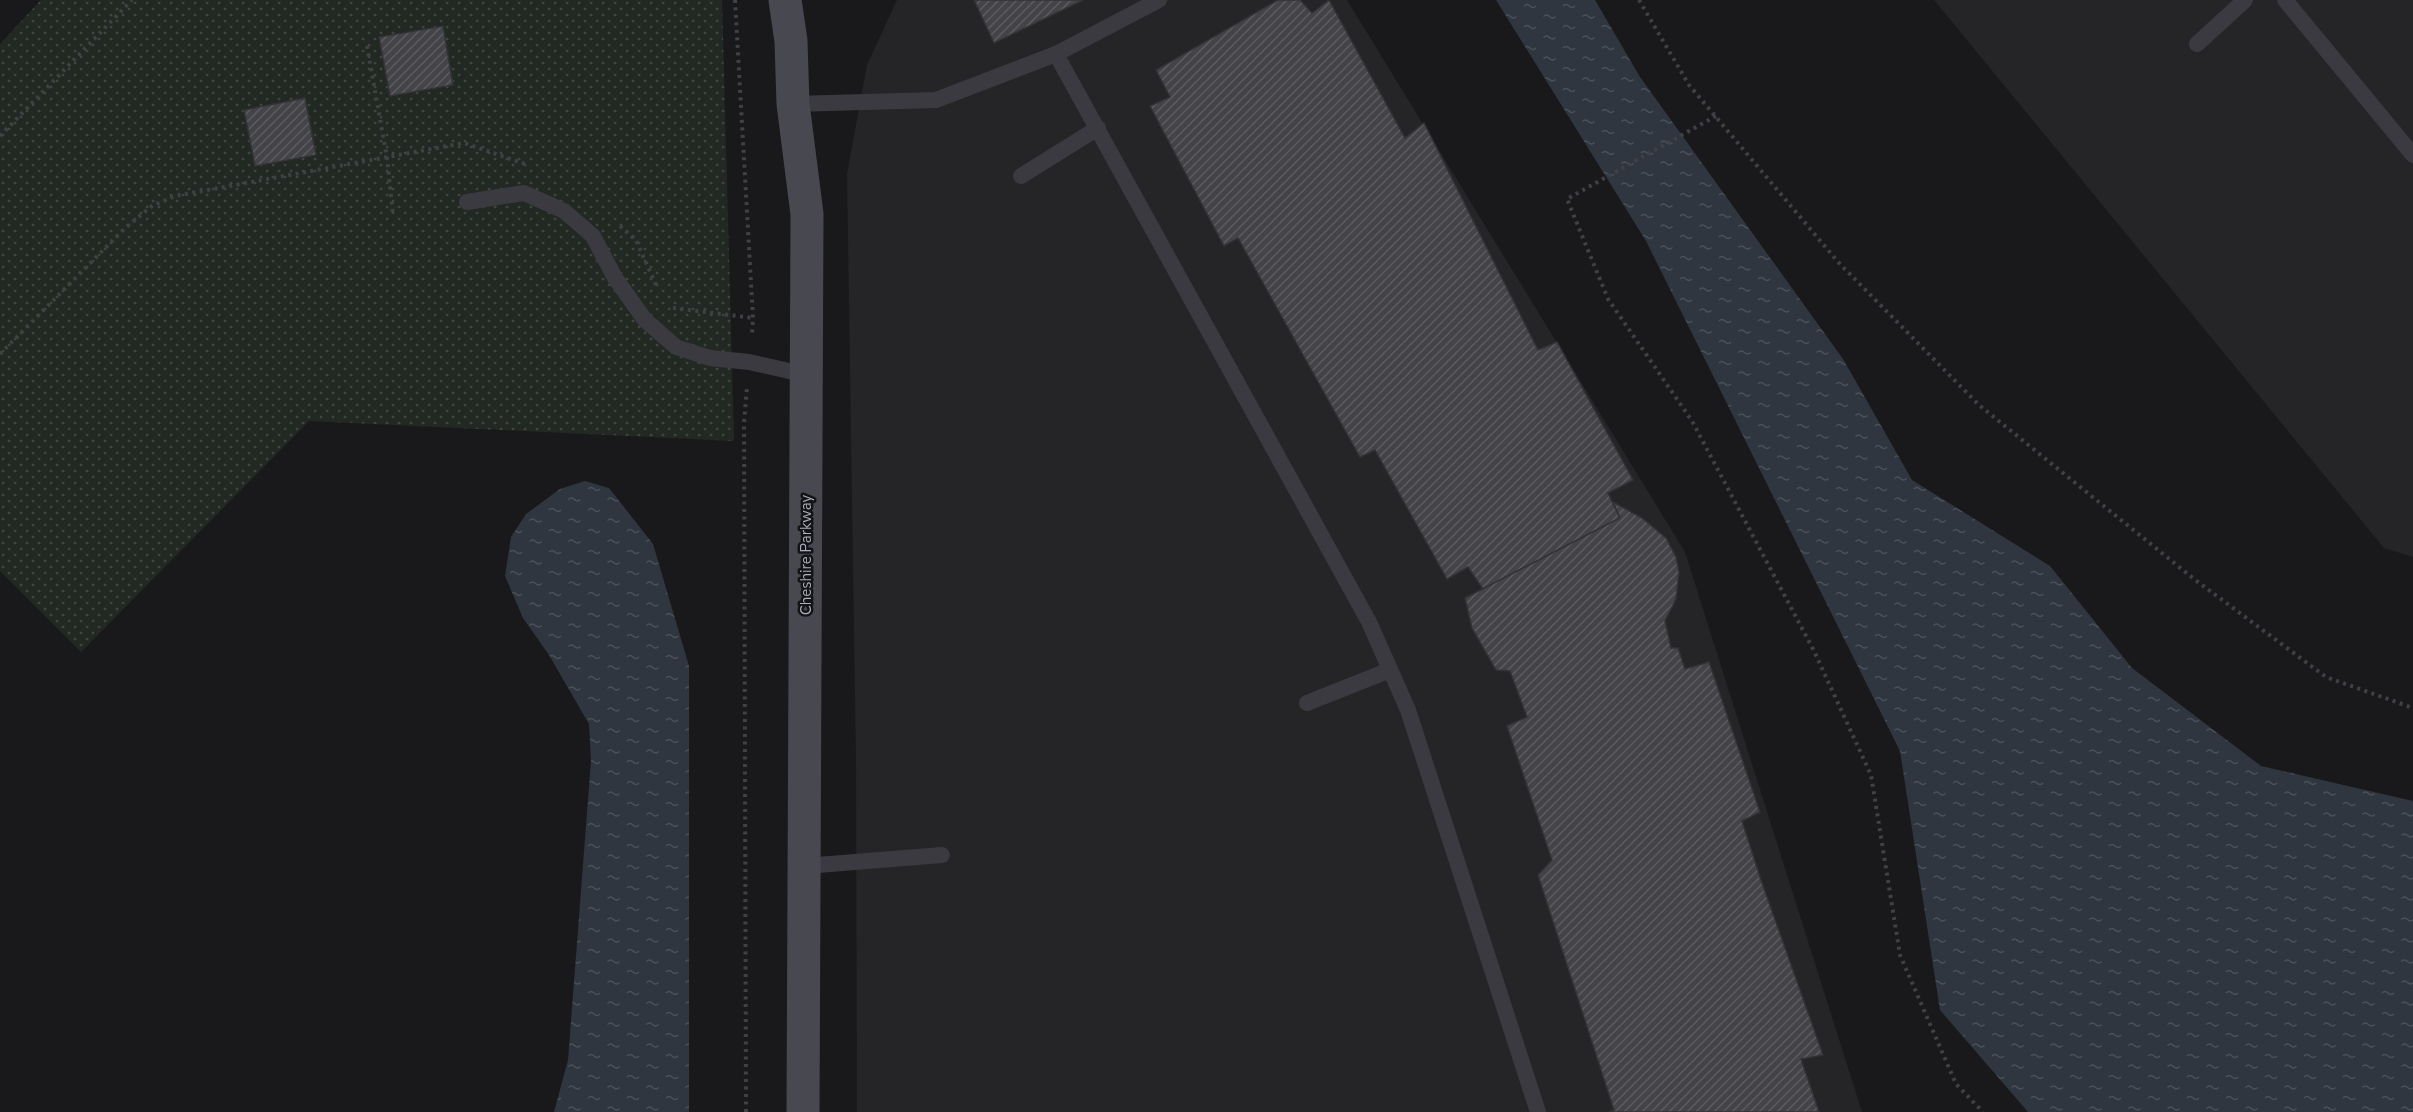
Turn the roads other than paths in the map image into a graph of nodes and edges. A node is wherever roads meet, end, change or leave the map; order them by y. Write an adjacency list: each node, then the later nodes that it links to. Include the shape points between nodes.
1 (785, 0): 7 (street, Cheshire Parkway)
2 (1159, 0): 6 (lane)
3 (2245, 0): 5 (lane)
4 (2285, 0): 9 (lane)
5 (2197, 44)
6 (1056, 54): 7 (lane, via 936,100); 8 (lane)
7 (793, 104): 12 (street, Cheshire Parkway, via 807,214)
8 (1098, 128): 10 (lane); 13 (lane, via 1369,622)
9 (2413, 155)
10 (1021, 176)
11 (466, 202): 12 (lane, via 524,193 564,211 593,236 615,278 645,320 676,347 710,358)
12 (807, 375): 16 (street, Cheshire Parkway)
13 (1390, 670): 14 (lane); 18 (lane, via 1412,722)
14 (1307, 703)
15 (942, 855): 16 (lane)
16 (805, 866): 17 (street, Cheshire Parkway)
17 (803, 1112)
18 (1538, 1112)

